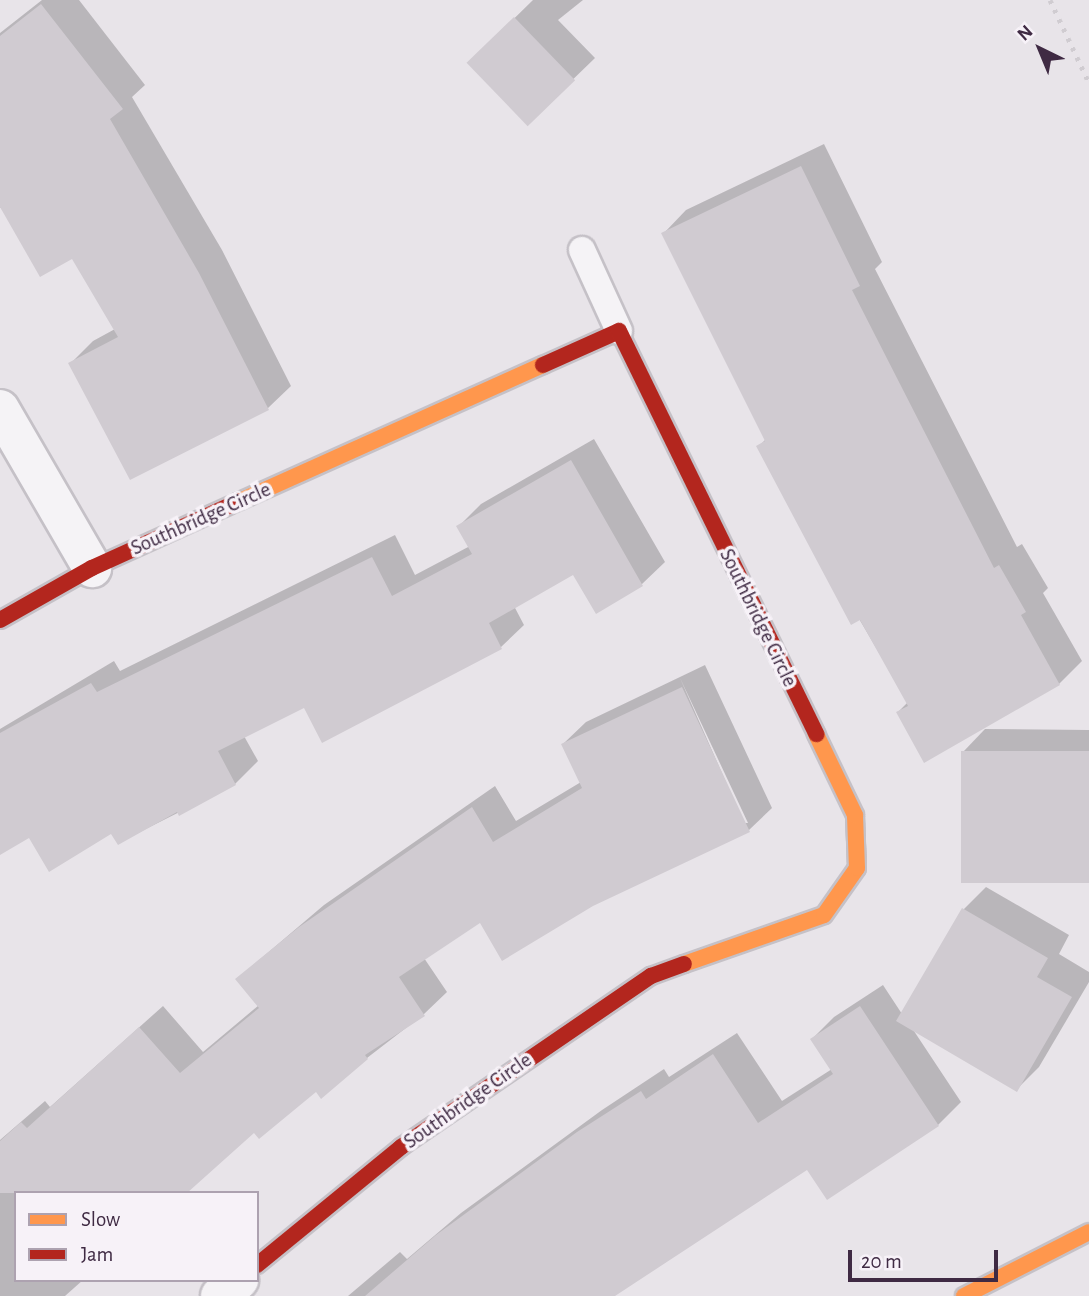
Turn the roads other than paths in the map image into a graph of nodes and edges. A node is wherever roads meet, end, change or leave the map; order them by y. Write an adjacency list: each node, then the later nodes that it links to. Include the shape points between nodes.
1 (582, 250): 2 (lane)
2 (619, 331): 4 (street, Southbridge Circle); 7 (street, Southbridge Circle, via 855,816 857,868 824,915 650,976 401,1147)
3 (0, 409): 4 (street)
4 (92, 568): 5 (street, Southbridge Circle)
5 (0, 620)
6 (1089, 1232): 10 (street)
7 (259, 1263)
8 (237, 1282): 9 (street)
9 (220, 1296)
10 (964, 1296)

